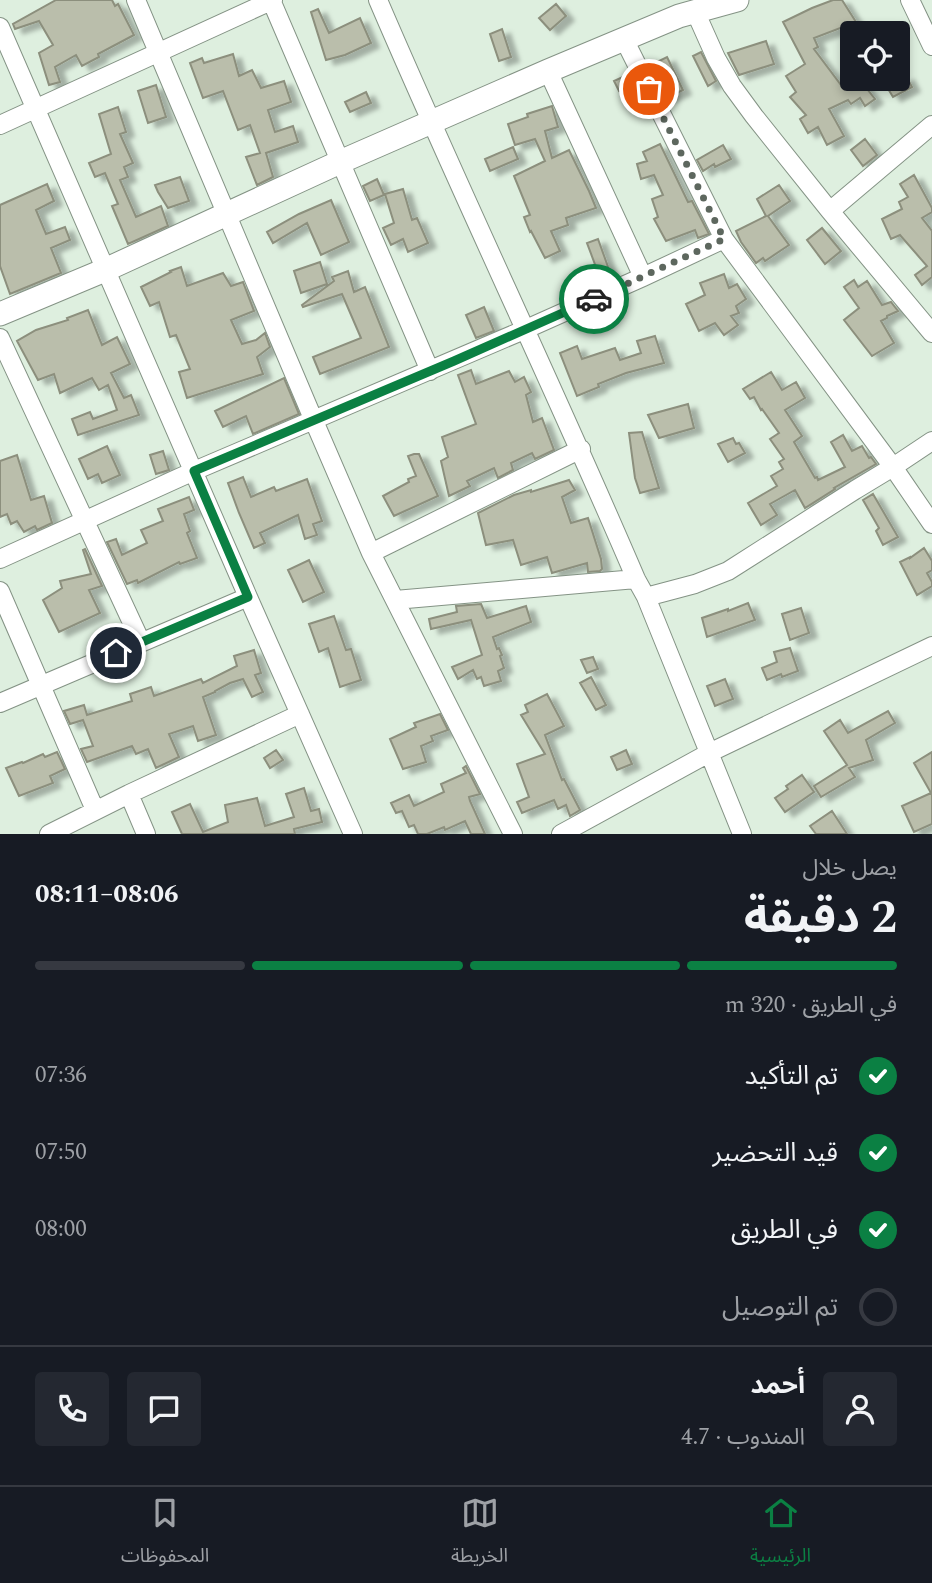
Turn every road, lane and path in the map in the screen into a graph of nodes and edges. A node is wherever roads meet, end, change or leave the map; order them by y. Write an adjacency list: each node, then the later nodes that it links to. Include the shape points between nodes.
1 (136, 0): 10 (street)
2 (272, 0): 10 (street); 16 (street)
3 (378, 0): 13 (street)
4 (737, 0): 6 (street)
5 (910, 0): 9 (street)
6 (683, 9): 8 (street); 17 (street, via 732,86)
7 (0, 27): 12 (street)
8 (624, 39): 11 (street); 19 (street)
9 (932, 46)
10 (159, 52): 12 (street); 18 (street)
11 (548, 71): 13 (street); 21 (street)
12 (36, 110): 14 (street); 20 (street)
13 (430, 122): 16 (street); 23 (street)
14 (0, 125)
15 (932, 125): 17 (street)
16 (340, 162): 18 (street); 26 (street)
17 (830, 211): 24 (street)
18 (226, 215): 20 (street); 27 (street)
19 (724, 239): 21 (street); 30 (street)
20 (105, 270): 22 (street); 31 (street)
21 (643, 277): 23 (street)
22 (0, 314)
23 (524, 330): 26 (street); 29 (street)
24 (932, 333)
25 (0, 338): 32 (street)
26 (430, 371): 27 (street)
27 (314, 421): 31 (street); 34 (street)
28 (932, 441): 30 (street)
29 (581, 449): 34 (street); 36 (street)
30 (893, 467): 33 (street); 39 (street, via 727,571)
31 (194, 471): 32 (street); 38 (street)
32 (85, 522): 35 (street); 41 (street)
33 (932, 524)
34 (372, 553): 40 (street)
35 (0, 559)
36 (636, 579): 39 (street); 40 (street)
37 (0, 592): 43 (street)
38 (248, 597): 41 (street); 45 (street)
39 (646, 597): 46 (street)
40 (395, 600): 52 (street)
41 (141, 642): 43 (street)
42 (932, 646): 46 (street)
43 (41, 687): 44 (street); 48 (street)
44 (0, 704)
45 (300, 714): 47 (street); 51 (street)
46 (709, 753): 53 (street); 54 (street)
47 (129, 794): 48 (street); 50 (street)
48 (95, 810): 49 (street)
49 (49, 834)
50 (146, 834)
51 (353, 834)
52 (513, 834)
53 (561, 834)
54 (742, 834)

